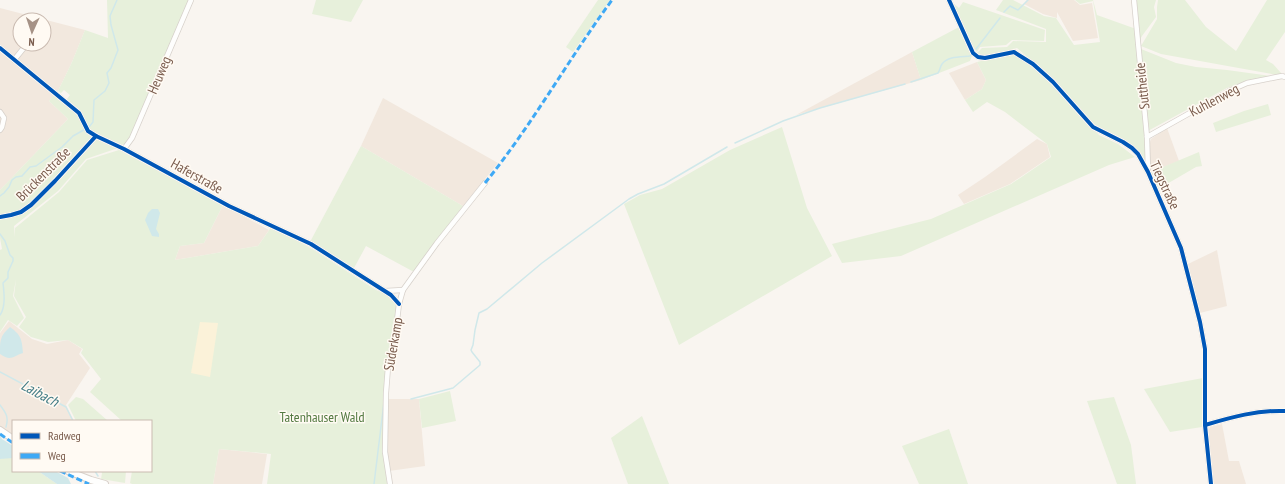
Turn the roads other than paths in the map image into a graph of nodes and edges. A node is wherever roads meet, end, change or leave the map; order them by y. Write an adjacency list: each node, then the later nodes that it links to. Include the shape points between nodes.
1 (191, 0): 12 (street, Heuweg, via 132,138)
2 (949, 0): 13 (street, Tiegstraße, via 973,53 985,58 1014,52 1033,64 1053,82 1096,130 1132,148)
3 (1134, 0): 11 (street, Suttheide)
4 (0, 48): 6 (street, Haferstraße)
5 (20, 52): 6 (street)
6 (14, 60): 10 (street, Haferstraße, via 79,113 87,129)
7 (1285, 77): 11 (street, Kuhlenweg, via 1247,83)
8 (0, 112): 9 (street, via 4,118)
9 (0, 130)
10 (96, 136): 12 (street, Haferstraße); 15 (street, Brückenstraße, via 31,205 21,212)
11 (1147, 137): 13 (street, Suttheide)
12 (124, 148): 17 (street, Haferstraße, via 229,206 311,244)
13 (1148, 172): 20 (street, Tiegstraße, via 1181,248 1200,322 1205,349)
14 (485, 183): 16 (street, Süderkamp)
15 (1, 217)
16 (403, 290): 17 (street); 18 (street, Süderkamp)
17 (384, 291): 18 (street, Haferstraße)
18 (400, 304): 25 (street, Süderkamp, via 396,337 388,367 386,393 385,452)
19 (1285, 411): 20 (street, via 1268,410)
20 (1205, 425): 26 (street, Tiegstraße)
21 (0, 430): 22 (main road)
22 (12, 437)
23 (70, 472): 24 (main road)
24 (106, 484)
25 (390, 484)
26 (1211, 484)

